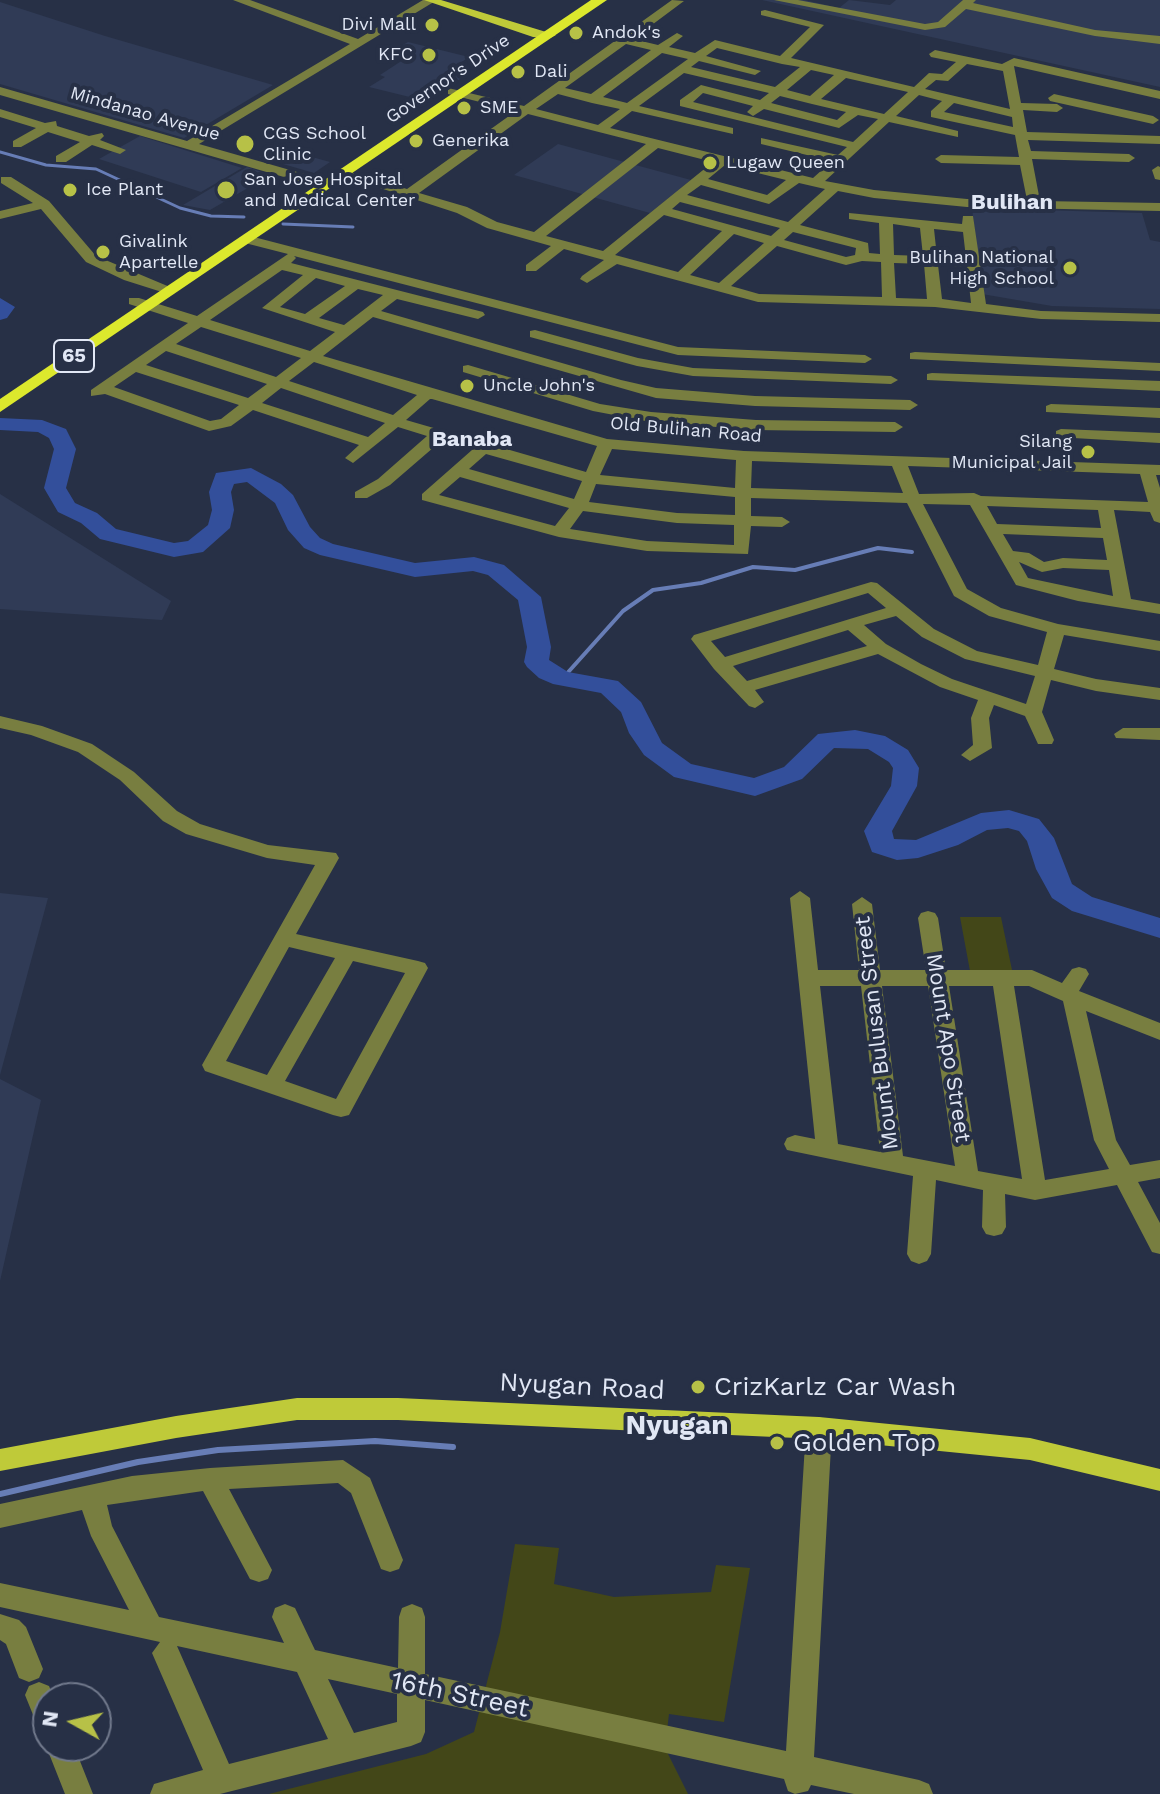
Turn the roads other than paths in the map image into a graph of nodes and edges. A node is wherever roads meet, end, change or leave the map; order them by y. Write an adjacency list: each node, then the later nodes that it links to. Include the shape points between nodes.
1 (239, 0): 17 (street)
2 (430, 0): 8 (main road); 17 (street)
3 (592, 0): 13 (highway, Governor's Drive / 65)
4 (600, 0): 13 (highway, Governor's Drive / 65)
5 (780, 0): 10 (street)
6 (800, 0): 10 (street)
7 (678, 1): 12 (street)
8 (452, 2): 13 (main road)
9 (967, 2): 10 (street, via 941,25 925,27); 16 (street, via 1095,33)
10 (814, 5)
11 (765, 13): 21 (street, via 818,25)
12 (641, 27): 14 (street); 15 (street)
13 (543, 33): 34 (highway, Governor's Drive / 65)
14 (624, 40): 18 (street); 31 (street)
15 (696, 40): 18 (street); 20 (street); 21 (street)
16 (1160, 40)
17 (359, 43): 68 (street)
18 (660, 48): 20 (street); 37 (street)
19 (935, 54): 22 (street)
20 (695, 58): 24 (street); 29 (street, via 760,67)
21 (782, 60): 23 (street)
22 (965, 60): 25 (street); 33 (street)
23 (809, 66): 27 (street); 35 (street)
24 (680, 68): 28 (street); 29 (street)
25 (1009, 69): 26 (street, via 1014,62); 43 (street)
26 (1048, 69): 36 (street); 40 (street)
27 (843, 74): 33 (street); 39 (street)
28 (665, 80): 30 (street); 42 (street)
29 (742, 83): 35 (street)
30 (701, 89): 41 (street); 51 (street, via 684,103)
31 (558, 90): 37 (street); 44 (street)
32 (0, 91): 46 (street, Mindanao Avenue)
33 (917, 91): 38 (street); 52 (street)
34 (458, 92): 44 (street); 77 (highway, Governor's Drive / 65); 82 (highway, Governor's Drive / 65)
35 (776, 92): 39 (street); 41 (street)
36 (1160, 95)
37 (592, 99): 42 (street)
38 (951, 99): 43 (street); 49 (street)
39 (812, 100): 45 (street)
40 (1056, 103): 43 (street); 47 (street); 60 (street)
41 (761, 105): 45 (street, via 839,124); 51 (street)
42 (630, 107): 57 (street); 65 (street)
43 (1015, 110): 58 (street)
44 (527, 111): 57 (street); 84 (street)
45 (855, 111): 52 (street)
46 (73, 112): 53 (street, Mindanao Avenue); 55 (street)
47 (1119, 112): 50 (street); 61 (street, via 1108,121)
48 (0, 113): 55 (street)
49 (935, 114): 54 (street); 58 (street)
50 (1156, 116): 62 (street)
51 (745, 118): 56 (street); 65 (street)
52 (887, 118): 54 (street); 69 (street)
53 (115, 124): 63 (street); 68 (street, Mindanao Avenue)
54 (922, 126): 59 (street)
55 (47, 127): 63 (street); 67 (street)
56 (781, 127): 69 (street); 71 (street)
57 (600, 129): 66 (street)
58 (1021, 133): 60 (street); 72 (street)
59 (954, 134)
60 (1062, 137): 61 (street)
61 (1114, 138): 62 (street)
62 (1145, 139): 64 (street)
63 (91, 140): 70 (street); 74 (street)
64 (1160, 140)
65 (715, 142): 66 (street); 71 (street)
66 (656, 143): 102 (street)
67 (17, 144)
68 (189, 145): 82 (street, Mindanao Avenue)
69 (856, 146): 75 (street)
70 (120, 150)
71 (745, 154): 75 (street); 78 (street); 80 (street)
72 (1026, 158): 73 (street); 76 (street); 90 (street)
73 (1129, 158)
74 (61, 159)
75 (839, 159): 81 (street)
76 (941, 159)
77 (343, 174): 82 (highway, Governor's Drive / 65); 84 (street)
78 (796, 179): 81 (street); 87 (street)
79 (6, 180): 89 (street)
80 (699, 180): 86 (street); 87 (street)
81 (815, 183): 83 (street)
82 (321, 184): 103 (highway, Governor's Drive / 65); 118 (highway, Governor's Drive / 65)
83 (835, 187): 85 (street); 97 (street)
84 (409, 194): 102 (street)
85 (874, 194): 88 (street); 95 (street)
86 (678, 197): 92 (street); 94 (street)
87 (769, 200): 94 (street)
88 (967, 203): 90 (street); 100 (street)
89 (44, 204): 93 (street); 118 (street, via 91,259)
90 (1034, 204): 91 (street)
91 (1160, 207)
92 (662, 210): 99 (street); 107 (street)
93 (0, 215)
94 (753, 216): 97 (street)
95 (854, 216): 96 (street); 101 (street)
96 (886, 222): 98 (street); 109 (street)
97 (789, 225): 101 (street); 104 (street)
98 (927, 227): 100 (street); 110 (street)
99 (732, 229): 104 (street); 115 (street)
100 (968, 229): 111 (street)
101 (833, 236): 108 (street, via 863,246)
102 (536, 237): 105 (street)
103 (246, 239): 106 (street); 118 (highway, Governor's Drive / 65)
104 (771, 241): 108 (street, via 846,261); 119 (street)
105 (562, 244): 107 (street); 113 (street)
106 (296, 253): 112 (street); 132 (street)
107 (610, 257): 115 (street); 116 (street)
108 (862, 257): 109 (street)
109 (887, 259): 110 (street); 121 (street)
110 (931, 261): 111 (street); 123 (street)
111 (973, 263): 124 (street)
112 (280, 265): 114 (street); 129 (street)
113 (531, 268)
114 (314, 273): 117 (street); 128 (street, via 269,308)
115 (681, 276): 119 (street)
116 (587, 279)
117 (356, 284): 120 (street); 128 (street)
118 (163, 288): 122 (highway, Governor's Drive / 65)
119 (721, 288): 121 (street, via 758,298)
120 (394, 294): 125 (street); 126 (street)
121 (889, 301): 123 (street)
122 (141, 303): 129 (street, Old Bulihan Road); 148 (highway, Governor's Drive / 65); 151 (highway, Governor's Drive / 65)
123 (935, 303): 124 (street)
124 (979, 306): 127 (street, via 1041,315)
125 (370, 312): 130 (street); 134 (street)
126 (478, 315)
127 (1160, 318)
128 (308, 319): 130 (street)
129 (199, 322): 133 (street); 136 (street, Old Bulihan Road)
130 (344, 330): 136 (street)
131 (535, 334): 138 (street)
132 (653, 345): 137 (street, via 678,351); 138 (street)
133 (166, 346): 139 (street); 144 (street)
134 (493, 347): 145 (street); 146 (street)
135 (915, 356): 140 (street)
136 (314, 357): 144 (street); 146 (street, Old Bulihan Road)
137 (865, 359)
138 (637, 362): 141 (street); 145 (street)
139 (134, 366): 150 (street); 150 (street, via 99,391 209,426 226,423)
140 (1160, 367)
141 (754, 376): 143 (street); 149 (street)
142 (932, 377): 147 (street)
143 (891, 380)
144 (282, 383): 150 (street); 155 (street)
145 (617, 384): 149 (street, via 656,393); 152 (street)
146 (448, 385): 152 (street); 155 (street); 160 (street, Old Bulihan Road)
147 (1160, 386)
148 (0, 392)
149 (755, 401): 156 (street); 157 (street, via 902,404)
150 (252, 405): 162 (street)
151 (0, 407)
152 (598, 408): 156 (street); 160 (street)
153 (1051, 409): 154 (street)
154 (1160, 413)
155 (395, 421): 159 (street); 162 (street)
156 (756, 425): 157 (street); 165 (street)
157 (895, 427): 167 (street)
158 (1061, 434): 161 (street)
159 (438, 435): 164 (street); 172 (street)
160 (573, 437): 163 (street, Old Bulihan Road)
161 (1160, 438)
162 (370, 443): 166 (street)
163 (606, 444): 165 (street, Old Bulihan Road); 170 (street)
164 (485, 447): 169 (street); 170 (street)
165 (750, 456): 167 (street, Old Bulihan Road); 171 (street)
166 (353, 458)
167 (896, 460): 168 (street, Old Bulihan Road); 173 (street)
168 (1154, 470): 177 (street)
169 (457, 471): 176 (street); 181 (street, via 428,497)
170 (591, 479): 171 (street); 176 (street)
171 (744, 492): 173 (street); 178 (street)
172 (361, 495)
173 (912, 497): 174 (street); 189 (street, via 960,592 995,612)
174 (974, 498): 175 (street); 180 (street)
175 (1105, 503): 177 (street); 182 (street)
176 (579, 506): 178 (street); 181 (street)
177 (1159, 511)
178 (742, 521): 179 (street); 181 (street, via 742,550 647,546)
179 (782, 522)
180 (991, 529): 182 (street); 183 (street)
181 (559, 532)
182 (1108, 533): 184 (street)
183 (1007, 556): 184 (street, via 1042,567); 185 (street, via 1022,581)
184 (1115, 565): 185 (street)
185 (1123, 603): 186 (street)
186 (1160, 609)
187 (898, 610): 188 (street); 192 (street, via 871,587 700,639); 193 (street, via 971,655)
188 (853, 625): 191 (street); 192 (street)
189 (1057, 629): 190 (street); 193 (street)
190 (1160, 646)
191 (880, 648): 192 (street, via 749,695); 195 (street, via 946,683)
192 (720, 665)
193 (1045, 675): 194 (street); 196 (street)
194 (1160, 694)
195 (988, 696): 196 (street); 201 (street, via 980,718 983,748)
196 (1033, 712): 200 (street)
197 (0, 722): 205 (street, via 85,748 193,829 267,851 329,858)
198 (1123, 734): 199 (street)
199 (1160, 736)
200 (1045, 740)
201 (970, 755)
202 (800, 898): 208 (street)
203 (862, 904): 209 (street, Mount Bulusan Street)
204 (928, 918): 210 (street, Mount Apo Street)
205 (283, 939): 206 (street); 214 (street, via 213,1065)
206 (348, 953): 214 (street); 214 (street, via 418,968 341,1109)
207 (1079, 974): 212 (street)
208 (809, 978): 209 (street); 216 (street)
209 (872, 978): 210 (street); 217 (street, Mount Bulusan Street)
210 (937, 978): 211 (street); 221 (street, Mount Apo Street)
211 (1002, 978): 212 (street, via 1032,978); 223 (street)
212 (1069, 996): 213 (street); 220 (street, via 1105,1140)
213 (1160, 1034)
214 (272, 1085)
215 (795, 1144): 216 (street)
216 (827, 1150): 217 (street)
217 (892, 1162): 218 (street)
218 (925, 1169): 221 (street); 226 (street)
219 (1160, 1169): 220 (street)
220 (1123, 1177): 223 (street); 225 (street)
221 (968, 1178): 222 (street)
222 (994, 1183): 223 (street); 224 (street)
223 (1035, 1191)
224 (994, 1227)
225 (1160, 1245)
226 (919, 1254)
227 (819, 1428): 228 (main road, Nyugan Road, via 297,1409); 230 (main road, Nyugan Road, via 1030,1449); 245 (street)
228 (0, 1460)
229 (210, 1479): 231 (street); 233 (street, via 343,1471 361,1486); 234 (street)
230 (1160, 1480)
231 (92, 1497): 232 (street); 236 (street, via 100,1528)
232 (0, 1516)
233 (390, 1560)
234 (259, 1570)
235 (0, 1595): 248 (street, 16th Street)
236 (146, 1615)
237 (285, 1617): 242 (street)
238 (412, 1617): 242 (street, via 411,1732)
239 (0, 1627): 241 (street, via 16,1636)
240 (166, 1653): 244 (street)
241 (34, 1682)
242 (346, 1747): 244 (street)
243 (66, 1762): 246 (street)
244 (221, 1779): 247 (street)
245 (798, 1781)
246 (79, 1794)
247 (164, 1794)
248 (919, 1794)

